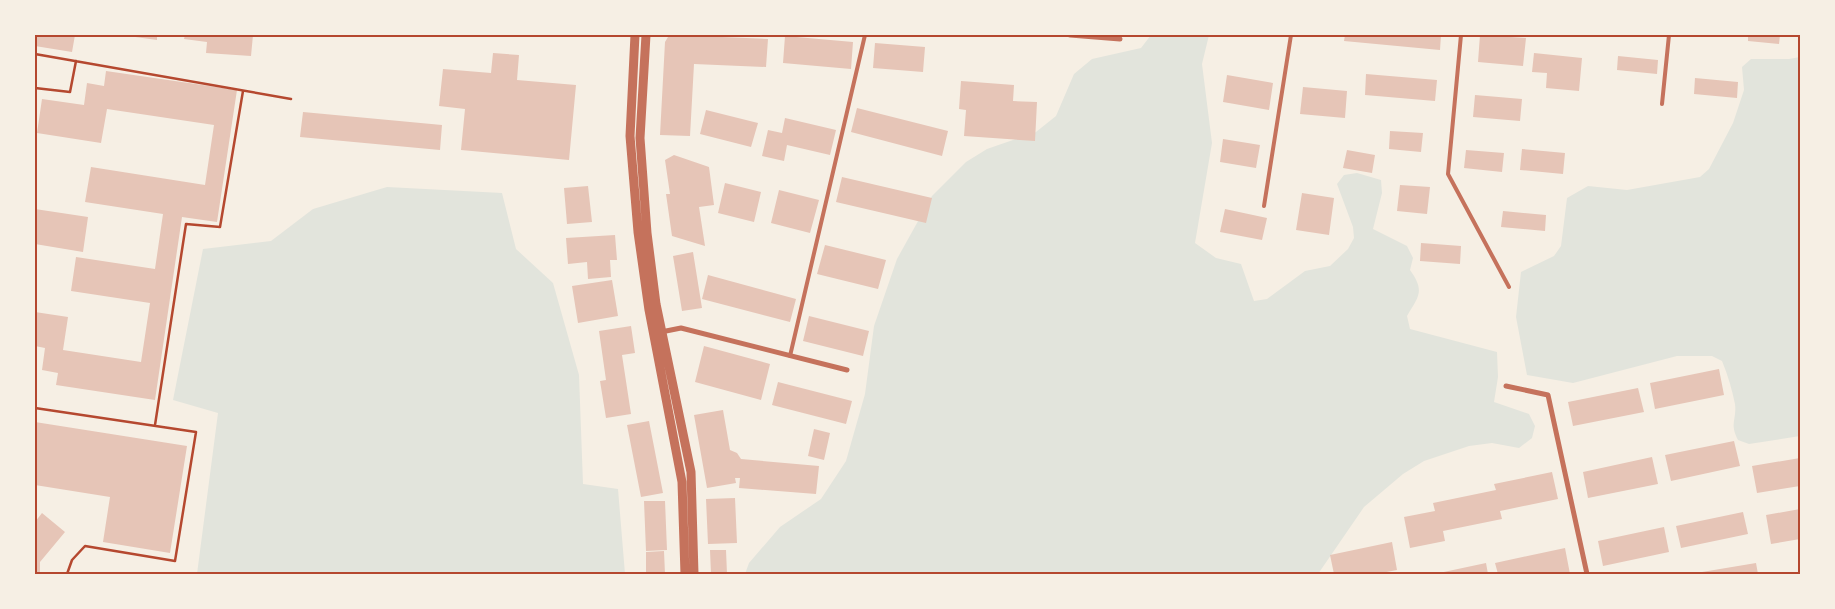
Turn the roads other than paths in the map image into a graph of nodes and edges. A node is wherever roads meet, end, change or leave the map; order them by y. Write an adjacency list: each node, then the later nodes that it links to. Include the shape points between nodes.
1 (635, 35): 12 (street, via 630,136 638,232)
2 (646, 35): 12 (street, via 640,138)
3 (864, 35): 13 (lane)
4 (1070, 35): 8 (street)
5 (1291, 35): 10 (lane)
6 (1461, 35): 11 (lane, via 1448,174)
7 (1669, 35): 9 (lane)
8 (1120, 40)
9 (1662, 104)
10 (1264, 206)
11 (1509, 287)
12 (657, 332): 13 (street, via 681,328); 16 (street, via 682,482); 17 (street, via 690,472)
13 (790, 356): 14 (street)
14 (847, 370)
15 (1506, 386): 18 (street, via 1548,395)
16 (684, 574)
17 (694, 574)
18 (1587, 574)

